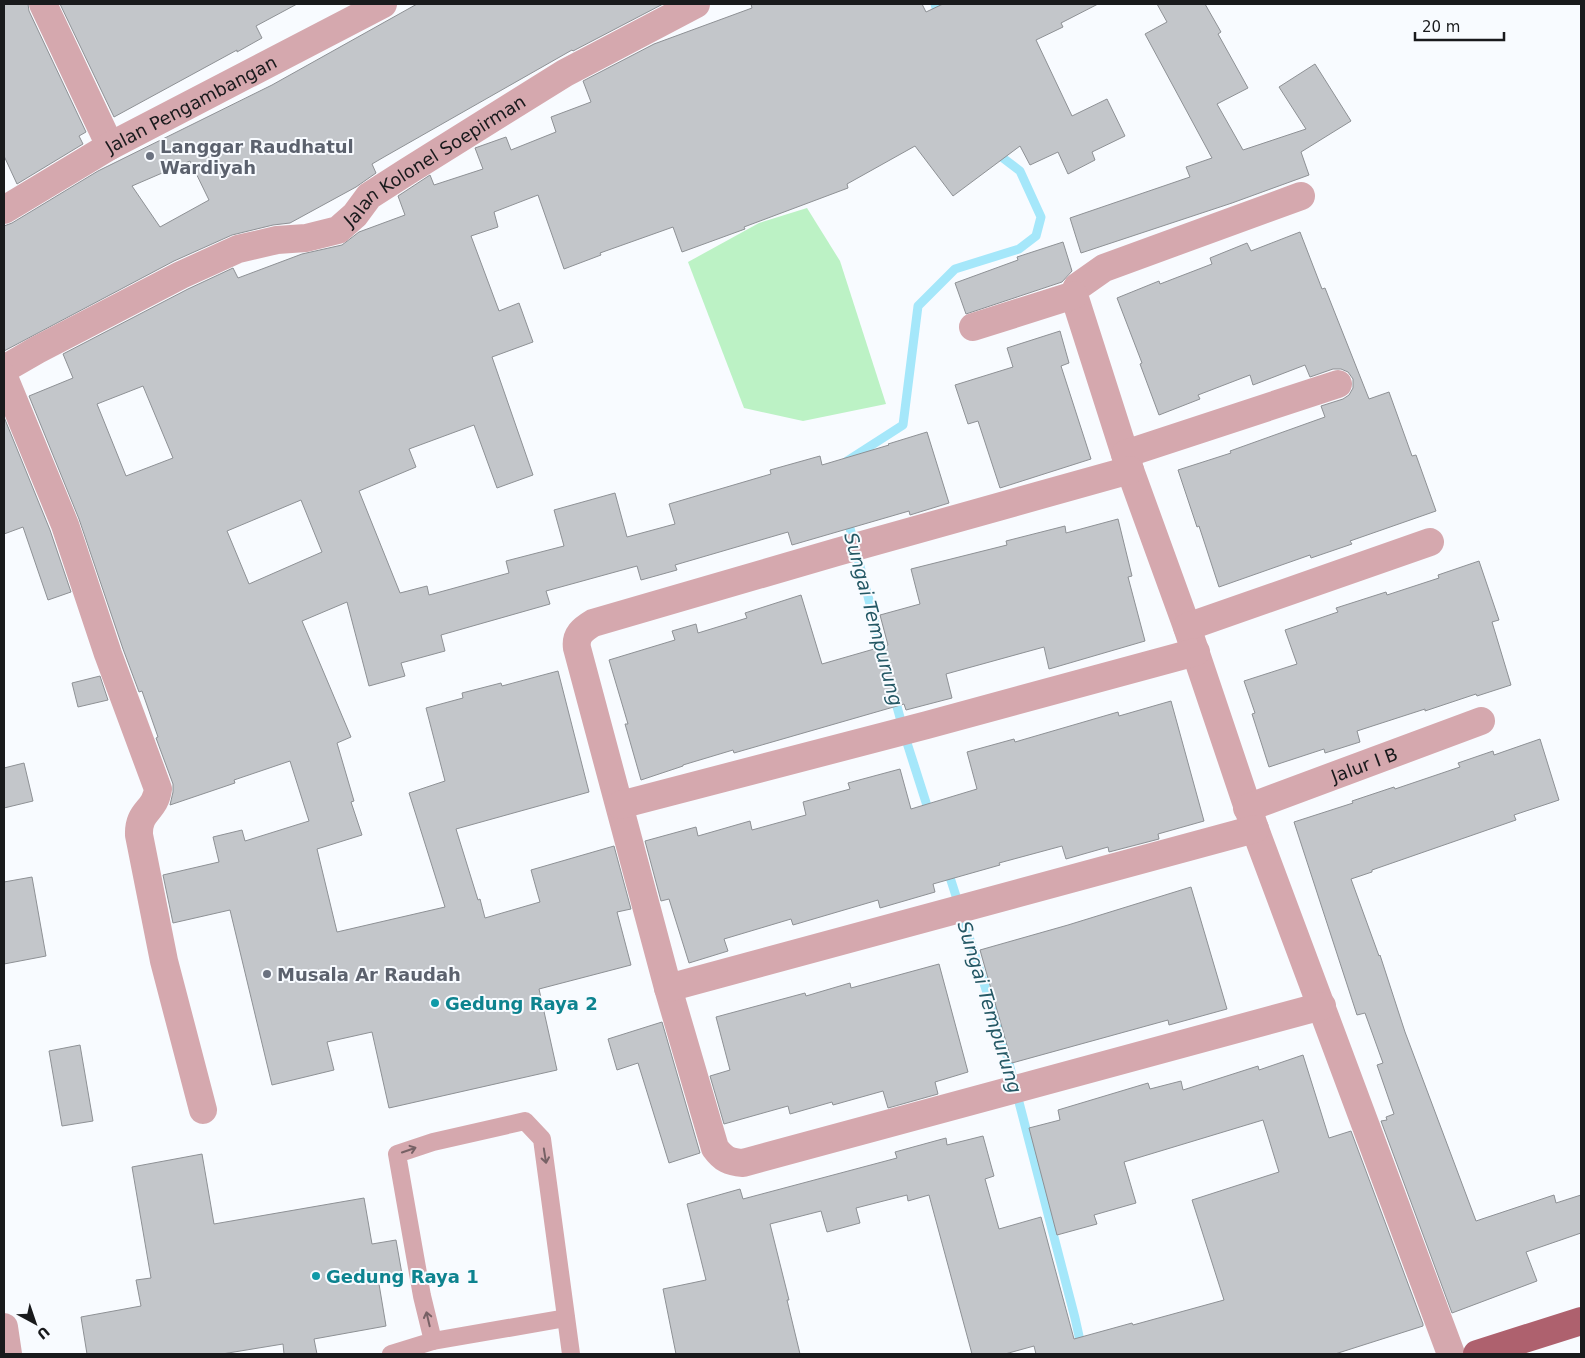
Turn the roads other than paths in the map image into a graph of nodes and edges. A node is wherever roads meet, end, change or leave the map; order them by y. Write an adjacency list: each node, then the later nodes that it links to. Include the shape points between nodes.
1 (43, 4): 4 (street)
2 (383, 4): 4 (street, Jalan Pengambangan)
3 (696, 4): 9 (street, Jalan Kolonel Soepirman, via 565,72 408,171 369,196 338,230 238,249 181,275)
4 (110, 146): 6 (street, Jalan Pengambangan)
5 (1301, 196): 7 (street, via 1104,268 1077,287)
6 (4, 210)
7 (1074, 295): 8 (street); 12 (street)
8 (973, 326)
9 (4, 369)
10 (4, 377): 20 (street, via 65,525 158,790 157,798 141,818 139,835 164,961)
11 (1338, 384): 12 (street)
12 (1127, 462): 14 (street); 16 (street, via 882,540 593,623 584,629 578,635 577,648)
13 (1430, 542): 14 (street)
14 (1192, 639): 16 (street, via 927,725); 17 (street)
15 (1481, 721): 17 (street, Jalur I B)
16 (620, 806): 18 (street)
17 (1251, 819): 18 (street, Jalur I B, via 970,907); 19 (street)
18 (668, 988): 19 (street, via 715,1148 721,1157 742,1163)
19 (1322, 1006): 28 (street)
20 (203, 1110)
21 (566, 1318): 24 (lane); 24 (lane, one-way to 21, via 422,1296 398,1154 433,1142 525,1121 542,1139); 27 (lane)
22 (1581, 1321): 29 (main road)
23 (4, 1326): 25 (street)
24 (433, 1341): 26 (lane)
25 (8, 1354)
26 (390, 1354)
27 (570, 1354)
28 (1451, 1354)
29 (1477, 1354)

